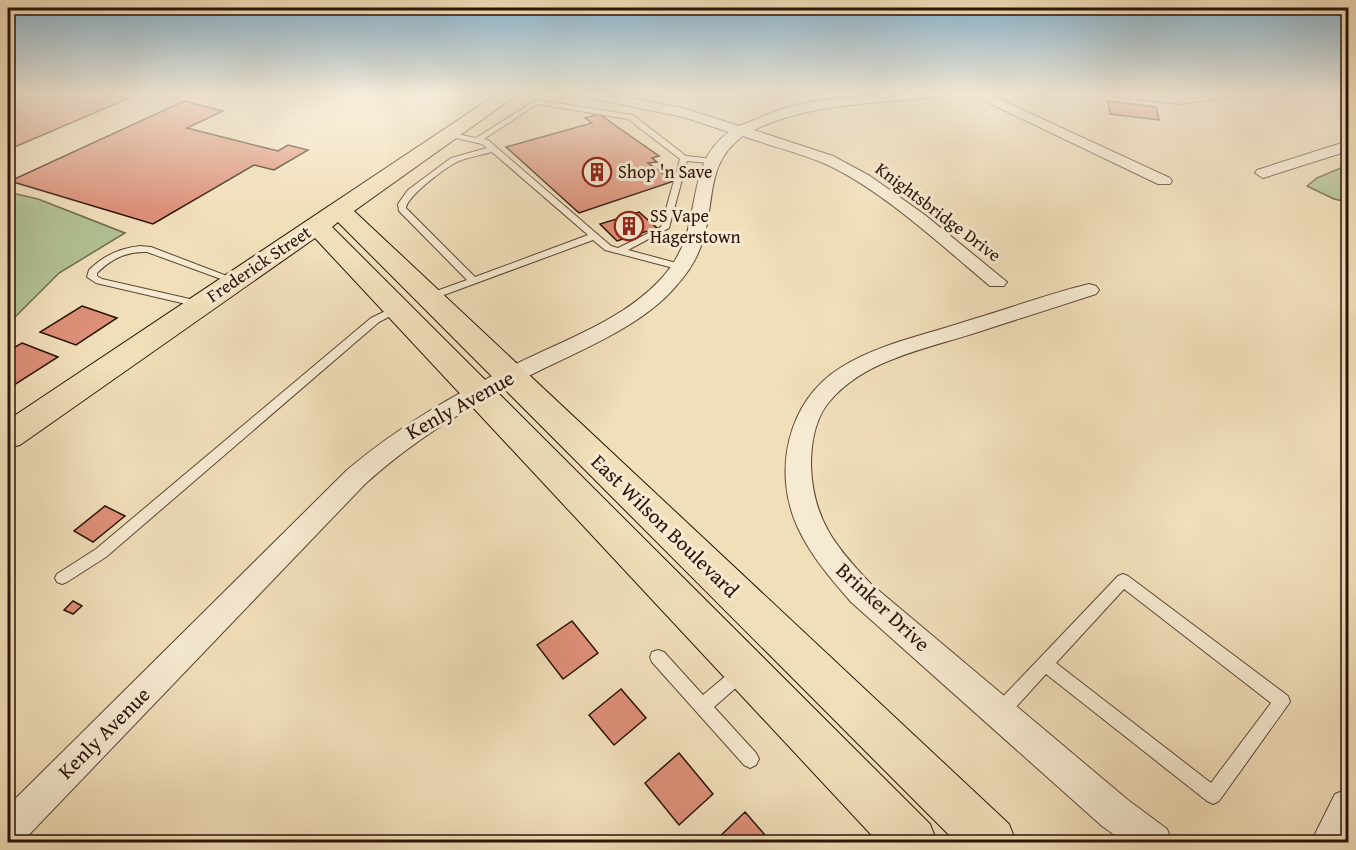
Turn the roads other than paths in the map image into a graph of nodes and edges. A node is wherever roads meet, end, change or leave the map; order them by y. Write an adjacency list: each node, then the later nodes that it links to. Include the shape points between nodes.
1 (453, 132): 7 (main road, Frederick Street)
2 (491, 132): 8 (lane)
3 (649, 132): 11 (lane)
4 (739, 132): 12 (street)
5 (746, 132): 21 (street, Knightsbridge Drive, via 848,169 919,219)
6 (1059, 132): 14 (street)
7 (450, 134): 8 (lane); 15 (main road, Frederick Street)
8 (478, 140): 10 (lane)
9 (1348, 146): 13 (street)
10 (493, 149): 16 (lane); 20 (lane, via 454,160 411,192 402,204 402,209)
11 (684, 158): 12 (lane); 17 (lane, via 665,228)
12 (710, 161): 18 (street, Kenly Avenue, via 696,236)
13 (1263, 172)
14 (1164, 181)
15 (327, 218): 19 (main road, Frederick Street); 23 (main road, East Wilson Boulevard); 23 (main road, via 353,264 375,266)
16 (594, 236): 17 (lane, via 608,248); 20 (lane)
17 (619, 251): 18 (lane)
18 (681, 267): 25 (street, Kenly Avenue, via 646,304 618,322)
19 (235, 281): 24 (main road, Frederick Street); 24 (lane, via 138,248 123,251 92,272 92,277 99,281)
20 (474, 281): 23 (lane)
21 (997, 282)
22 (1089, 290): 32 (street, Brinker Drive, via 855,367 817,399 802,428 797,457 801,494 811,528 836,565 861,593)
23 (412, 303): 25 (main road, East Wilson Boulevard); 27 (lane, via 375,320 101,553)
24 (200, 305): 26 (main road, Frederick Street)
25 (494, 385): 30 (main road, East Wilson Boulevard); 35 (street, Kenly Avenue, via 431,418 356,477); 37 (main road, East Wilson Boulevard)
26 (8, 436)
27 (62, 578)
28 (658, 657): 31 (lane)
29 (1046, 664): 29 (lane, via 1214,795 1282,702 1123,580); 32 (lane)
30 (745, 670): 31 (lane); 36 (main road, East Wilson Boulevard)
31 (703, 706): 33 (lane)
32 (1000, 712): 38 (street, Brinker Drive)
33 (750, 759)
34 (1348, 807): 39 (street)
35 (8, 831)
36 (912, 843)
37 (990, 843)
38 (1154, 843)
39 (1329, 843)

